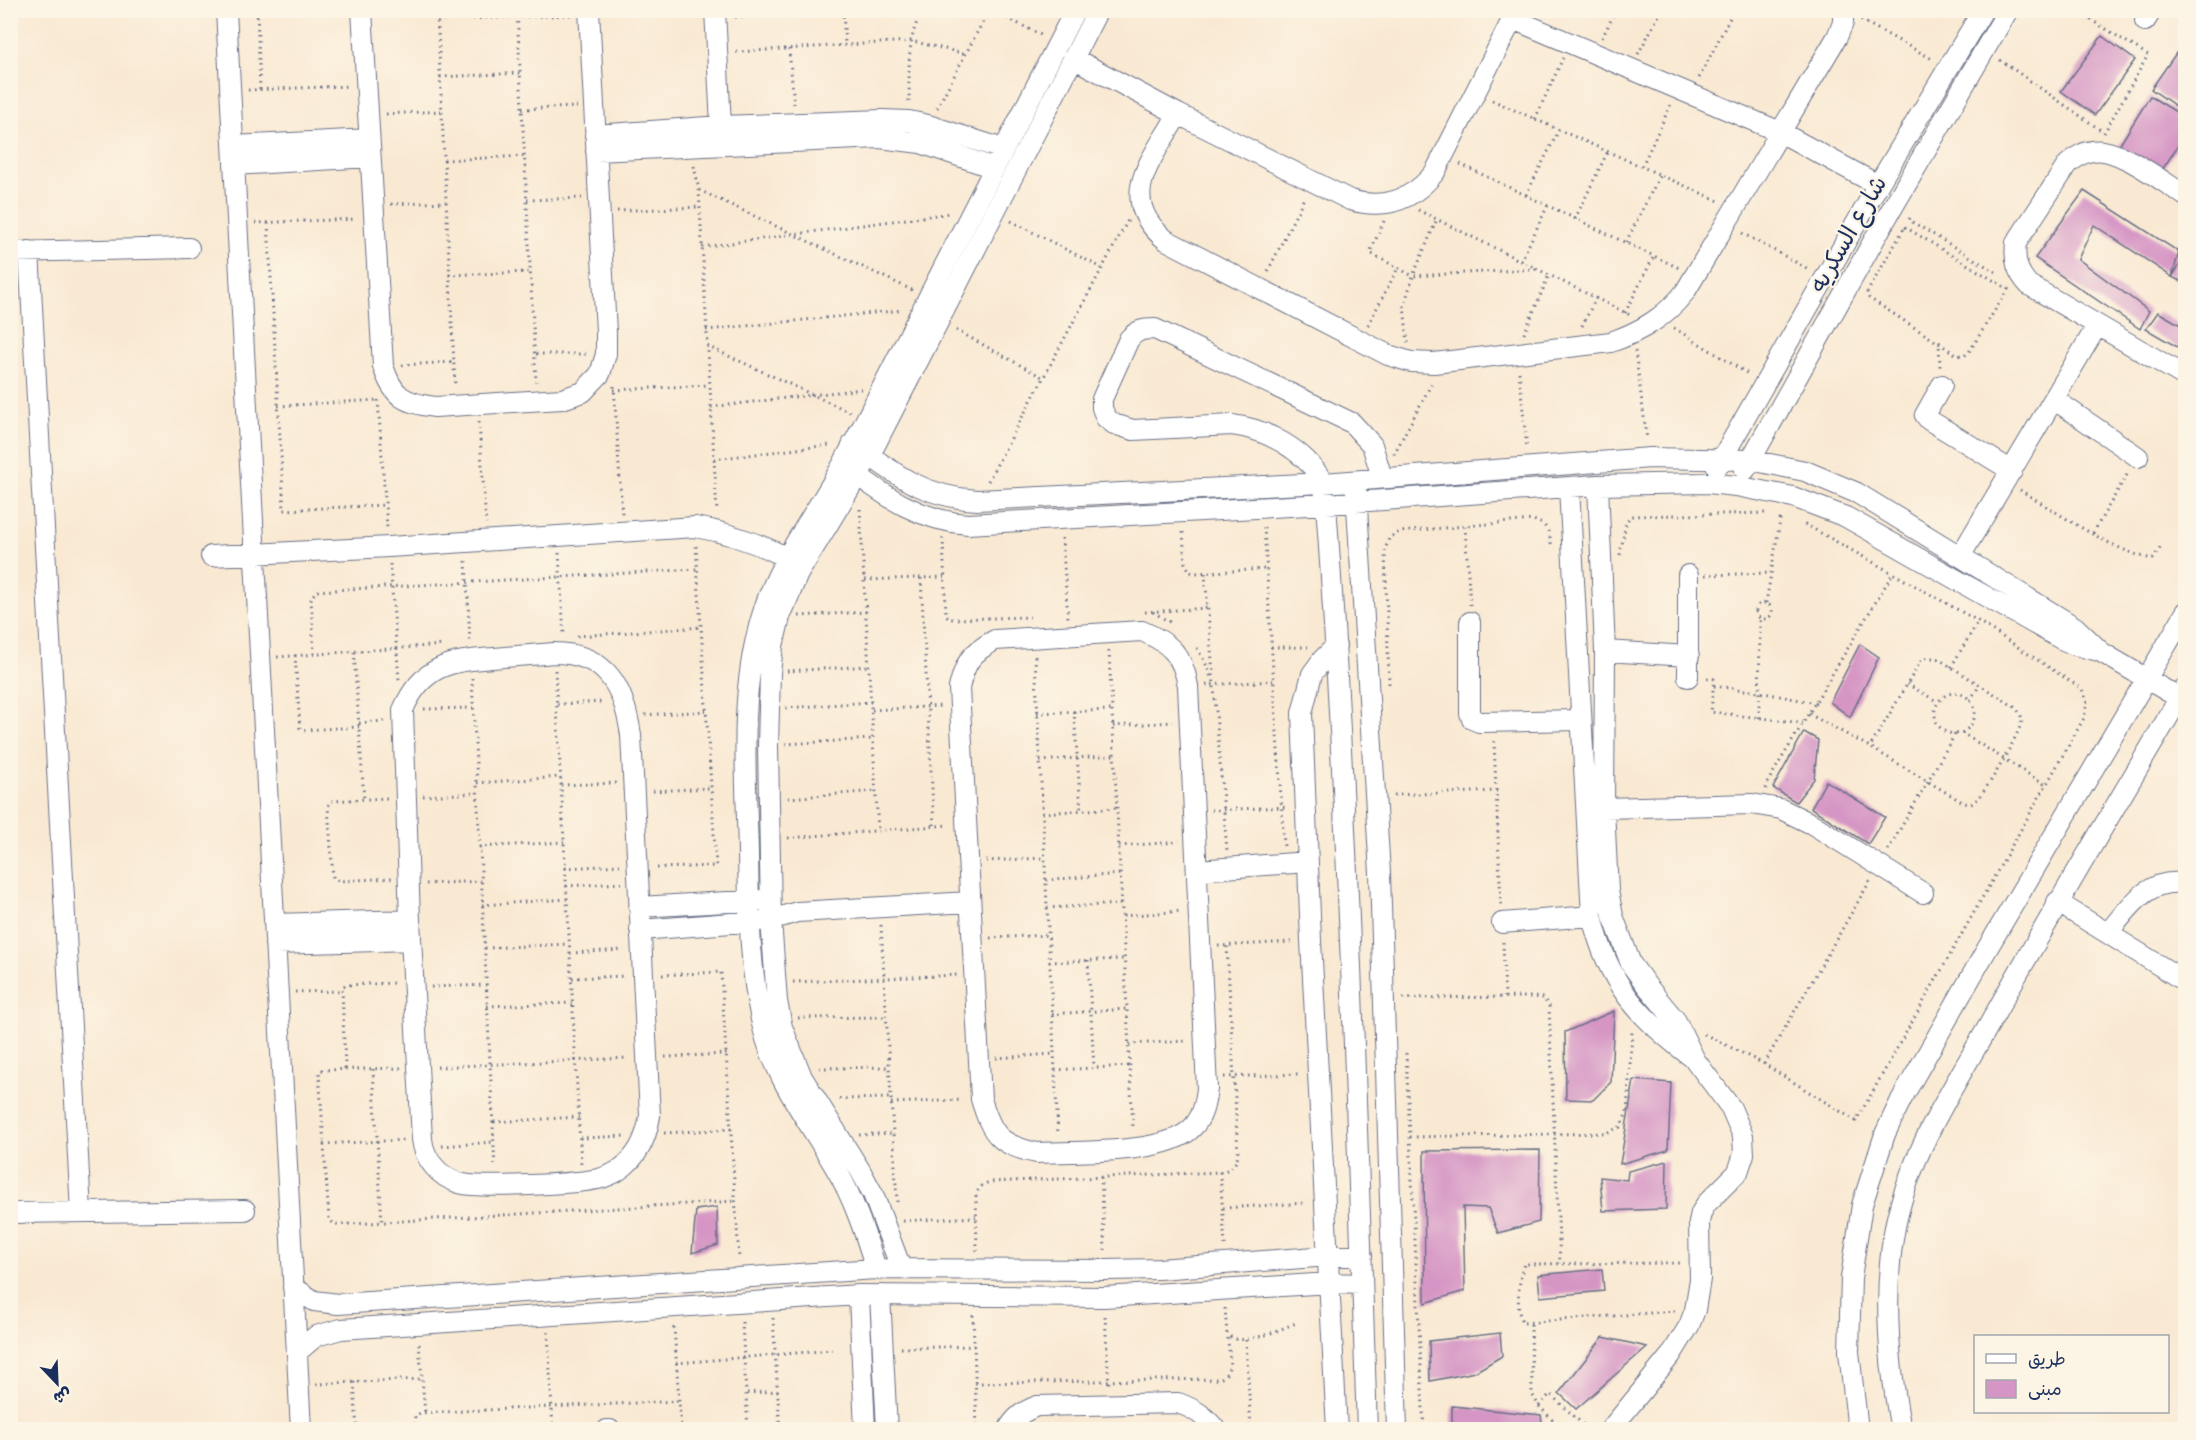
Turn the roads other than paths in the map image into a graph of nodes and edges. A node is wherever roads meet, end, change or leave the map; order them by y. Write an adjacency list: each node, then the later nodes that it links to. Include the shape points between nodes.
1 (226, 10): 19 (street)
2 (362, 10): 17 (street)
3 (1075, 10): 18 (street)
4 (1098, 10): 11 (street)
5 (1983, 10): 21 (street, شارع السكريه)
6 (2008, 10): 33 (street, شارع السكريه)
7 (589, 12): 16 (street)
8 (1848, 13): 15 (street)
9 (715, 14): 13 (street)
10 (1515, 15): 12 (street, via 1435,172 1426,184 1396,202 1364,204 1350,200); 15 (street, via 1570,43)
11 (1073, 58): 12 (street); 30 (street)
12 (1178, 114): 15 (street, via 1140,183 1144,214 1153,229 1166,240 1388,355 1434,363 1611,342 1648,326 1674,306)
13 (721, 126): 14 (street, via 795,123); 16 (street)
14 (836, 130): 16 (street, via 690,146); 18 (street, via 918,123); 20 (street, via 921,143)
15 (1780, 132): 21 (street)
16 (596, 143): 17 (street, via 606,354 600,374 583,392 562,399 435,407 416,405 383,383)
17 (369, 148): 19 (street)
18 (1003, 149): 20 (street)
19 (234, 156): 48 (street)
20 (994, 168): 29 (street)
21 (1878, 185): 32 (street, شارع السكريه)
22 (2183, 188): 25 (street, via 2110,152 2080,154 2068,164 2016,243 2016,266 2029,285)
23 (189, 248): 24 (street)
24 (20, 251): 87 (street)
25 (2097, 326): 26 (street); 28 (street)
26 (2186, 377)
27 (1942, 385): 36 (street, via 1925,415)
28 (2055, 400): 31 (street); 36 (street)
29 (853, 443): 30 (street); 34 (street)
30 (870, 455): 35 (street); 44 (street, via 904,480 926,490)
31 (2138, 457)
32 (1722, 458): 33 (street); 37 (street, via 1650,458); 40 (street, شارع السكريه)
33 (1750, 460): 42 (street, شارع السكريه); 49 (street, via 1787,466 1832,481)
34 (843, 464): 35 (street); 51 (street)
35 (859, 476): 47 (street, via 909,510 942,521); 68 (street, via 798,574 780,617 770,673)
36 (2009, 476): 49 (street)
37 (1382, 477): 38 (street); 39 (street, via 1372,445 1352,423 1167,333 1143,328 1129,339 1102,399 1106,418 1114,424 1133,430 1245,426 1287,446)
38 (1354, 480): 39 (street); 45 (street)
39 (1323, 483): 44 (street); 46 (street)
40 (1708, 483): 41 (street); 42 (street)
41 (1598, 485): 43 (street); 56 (street)
42 (1736, 486): 57 (street, via 1792,497 1846,517 2061,639)
43 (1569, 487): 45 (street); 62 (street)
44 (977, 500): 47 (street)
45 (1357, 502): 46 (street); 110 (street, via 1380,873)
46 (1326, 504): 47 (street); 55 (street)
47 (979, 523)
48 (255, 554): 50 (street); 51 (street, via 694,527 764,546); 79 (street)
49 (1961, 555): 57 (street, via 2075,627)
50 (211, 556)
51 (786, 557): 69 (street, via 761,618 748,682 745,761)
52 (1688, 575): 58 (street)
53 (2186, 612): 60 (street)
54 (1466, 617): 62 (street, via 1472,719)
55 (1336, 646): 64 (street, via 1312,674 1302,713); 90 (street, via 1351,925)
56 (1605, 651): 58 (street); 63 (street)
57 (2101, 652): 60 (street)
58 (1689, 656): 59 (street)
59 (1688, 676)
60 (2146, 678): 61 (street); 112 (street, via 1901,1100 1885,1134 1862,1205 1851,1278 1849,1352)
61 (2182, 692): 71 (street)
62 (1581, 720): 74 (street)
63 (1604, 808): 67 (street, via 1764,805 1797,815); 85 (street, via 1608,891 1620,940 1631,964 1676,1021)
64 (1308, 862): 65 (street); 89 (street)
65 (1197, 870): 70 (street, via 1188,686 1176,653 1161,639 1142,631 995,640 977,650 964,668 959,688); 70 (street, via 1207,1078 1204,1110 1193,1128 1176,1140 1134,1148 1037,1153 1018,1149 1001,1139 988,1124 981,1099)
66 (2186, 884): 80 (street, via 2170,882 2147,890)
67 (1923, 893)
68 (771, 900): 69 (street); 73 (street); 76 (street)
69 (749, 901): 72 (street); 77 (street)
70 (970, 902): 73 (street)
71 (2057, 902): 80 (street); 113 (street, via 1934,1123 1903,1196 1892,1248 1888,1306 1891,1369)
72 (639, 907): 75 (street, via 626,708 618,688 602,668 560,653 471,659 441,666 428,674 404,709); 82 (street)
73 (797, 912): 76 (street)
74 (1592, 916): 78 (street); 85 (street, via 1597,941 1618,986 1667,1039)
75 (410, 920): 79 (street); 81 (street)
76 (771, 920): 77 (street); 91 (street, via 781,1018 791,1053 873,1194)
77 (750, 922): 82 (street); 92 (street, via 757,997 772,1058 851,1198)
78 (1502, 923)
79 (274, 924): 83 (street)
80 (2108, 933): 84 (street)
81 (411, 940): 82 (street, via 422,1143 430,1163 443,1176 459,1183 496,1185 601,1178 630,1162 640,1149 650,1116); 83 (street)
82 (640, 940)
83 (275, 944): 97 (street)
84 (2186, 982)
85 (1695, 1060): 111 (street, via 1731,1108 1743,1136 1744,1155 1738,1172 1706,1204 1698,1222 1701,1263 1689,1326 1671,1355)
86 (245, 1210): 87 (street)
87 (81, 1212): 88 (street)
88 (10, 1213)
89 (1329, 1256): 90 (street); 93 (street, via 1106,1270); 95 (street)
90 (1362, 1256): 96 (street)
91 (901, 1268): 92 (street); 93 (street)
92 (876, 1269): 94 (street)
93 (966, 1270): 100 (street)
94 (780, 1276): 97 (street, via 338,1304 314,1301); 101 (street)
95 (1330, 1283): 96 (street); 100 (street, via 1104,1297); 108 (street)
96 (1362, 1284): 109 (street)
97 (294, 1287): 102 (street)
98 (860, 1295): 99 (street); 101 (street); 104 (street)
99 (880, 1295): 100 (street); 105 (street)
100 (968, 1295)
101 (776, 1300): 102 (street, via 341,1329 316,1336)
102 (297, 1352): 103 (street)
103 (301, 1430)
104 (865, 1430)
105 (886, 1430)
106 (1008, 1430): 107 (street, via 1024,1412 1037,1406 1178,1403 1201,1413)
107 (1216, 1430)
108 (1337, 1430)
109 (1367, 1430)
110 (1397, 1430)
111 (1610, 1430)
112 (1858, 1430)
113 (1901, 1430)

